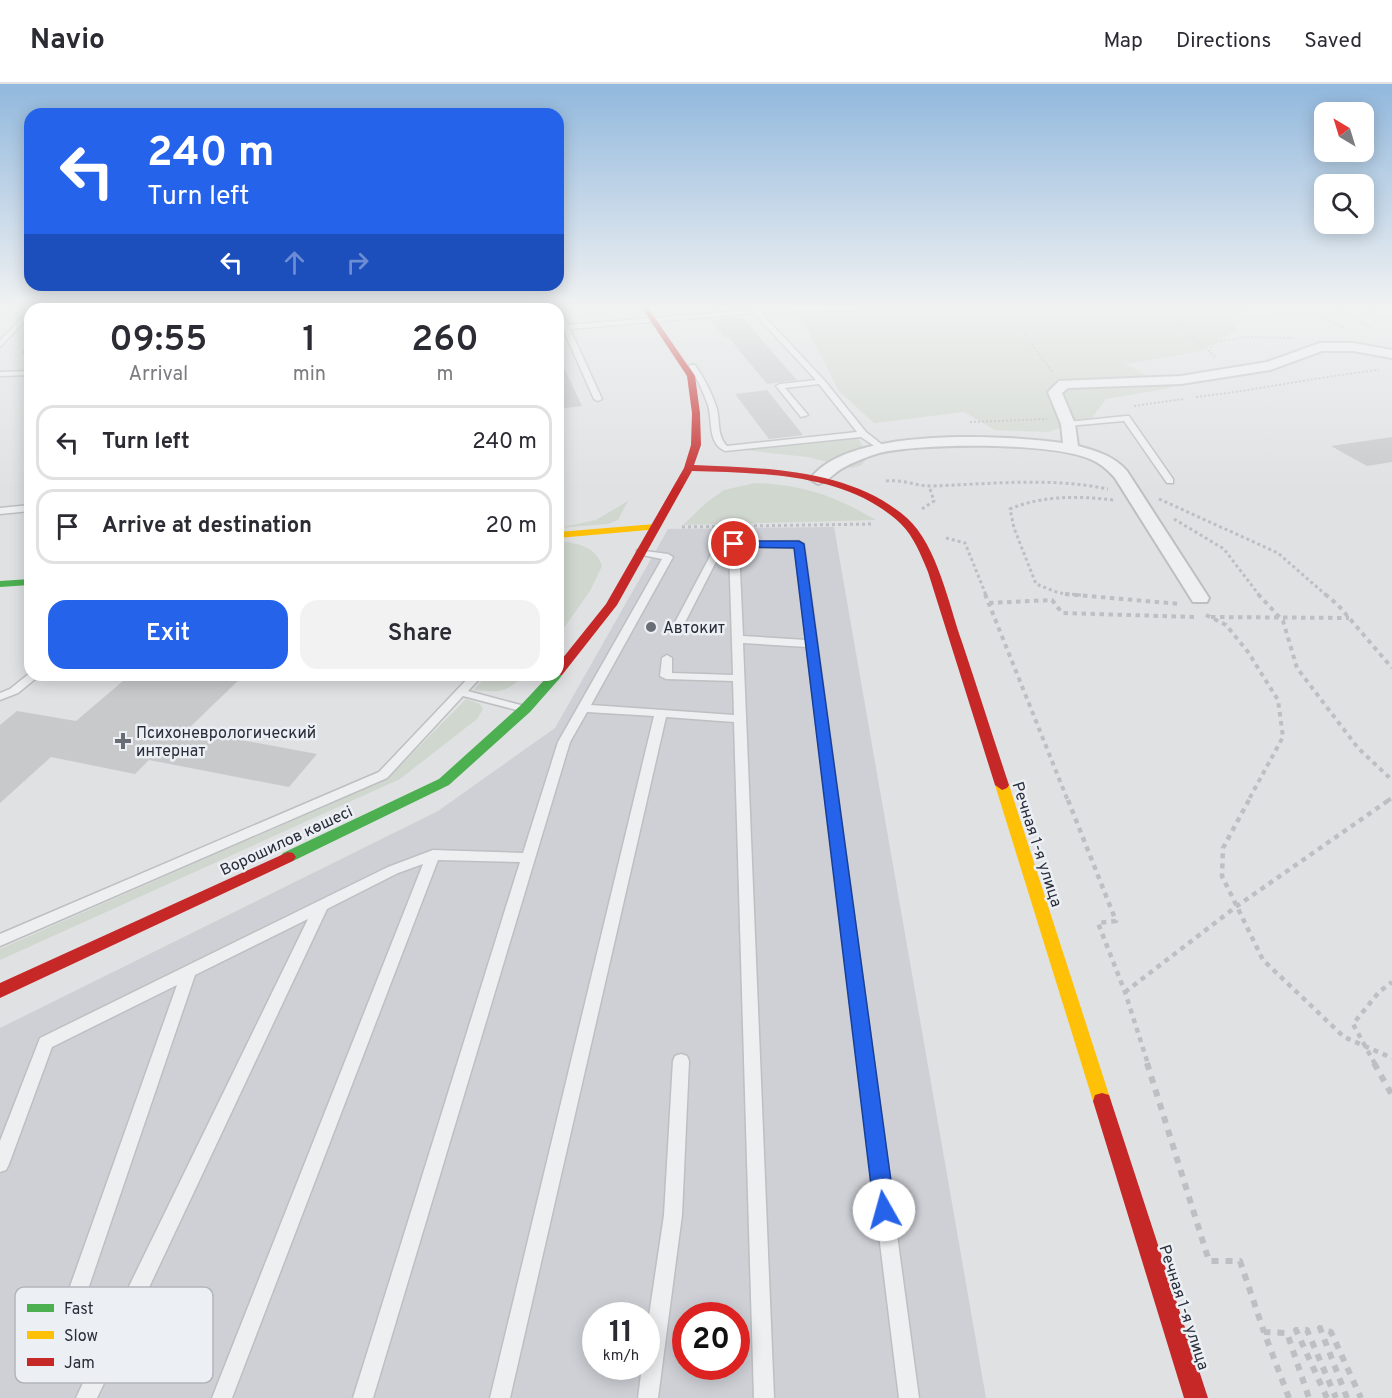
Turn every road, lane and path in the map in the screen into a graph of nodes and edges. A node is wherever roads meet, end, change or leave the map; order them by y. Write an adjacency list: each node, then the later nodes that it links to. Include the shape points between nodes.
1 (581, 366): 13 (lane)
2 (685, 366): 19 (main road, Ворошилов көшесі, via 691,376 696,413 696,445)
3 (691, 366): 16 (lane, via 706,388 714,413 713,427 725,449)
4 (807, 366): 12 (lane)
5 (1047, 366): 10 (path)
6 (1223, 366): 11 (path, via 1225,369)
7 (1268, 366): 11 (street)
8 (24, 373): 9 (lane)
9 (0, 374)
10 (1052, 374)
11 (1213, 375): 15 (street, via 1180,380 1064,384 1055,392)
12 (821, 382): 14 (lane, via 780,387); 16 (lane)
13 (598, 399)
14 (804, 415)
15 (1068, 424): 18 (street); 21 (lane, via 1126,418)
16 (863, 434): 17 (lane)
17 (882, 449): 18 (street, via 975,442); 20 (street, via 832,466)
18 (1071, 449): 23 (street, via 1113,465)
19 (689, 468): 20 (main road, Речная 1-я улица, via 789,473); 28 (main road, Ворошилов көшесі)
20 (818, 479): 27 (main road, Речная 1-я улица, via 854,491)
21 (1170, 481)
22 (929, 486): 26 (path, via 934,501 922,508)
23 (1140, 505): 36 (street); 36 (path, via 1087,497 1031,500 1010,509 1036,584 1059,593); 38 (path, via 1154,508 1224,549)
24 (24, 509): 25 (lane)
25 (0, 511)
26 (929, 516)
27 (907, 523): 28 (path); 82 (main road, Речная 1-я улица, via 923,549 944,603)
28 (655, 527): 30 (main road); 32 (main road, Ворошилов көшесі)
29 (942, 532): 35 (path, via 949,540 965,543)
30 (564, 535)
31 (734, 544): 40 (lane, via 720,545); 41 (lane); 42 (lane, via 799,544)
32 (640, 552): 44 (main road, Ворошилов көшесі, via 611,605); 51 (lane, via 668,557)
33 (24, 582): 34 (main road)
34 (0, 584)
35 (989, 603): 37 (path, via 1052,600 1062,613); 65 (path, via 1116,921 1098,923)
36 (1197, 605): 37 (path)
37 (1210, 617): 38 (path); 60 (path, via 1226,625 1241,643 1278,700 1283,737 1223,848 1222,876)
38 (1280, 618): 39 (path); 55 (path, via 1297,668 1358,747)
39 (1349, 618)
40 (677, 628)
41 (736, 639): 42 (lane); 45 (lane)
42 (812, 644): 81 (lane)
43 (667, 658): 45 (lane, via 666,676)
44 (564, 665)
45 (738, 678): 54 (lane)
46 (26, 681): 50 (lane)
47 (471, 681): 49 (lane)
48 (551, 681): 52 (main road, Ворошилов көшесі)
49 (460, 692): 52 (lane); 61 (lane, via 383,775)
50 (0, 697)
51 (583, 708): 53 (lane); 58 (lane, via 564,742)
52 (525, 709): 64 (main road, Ворошилов көшесі, via 444,782)
53 (661, 713): 54 (lane); 78 (lane)
54 (740, 719): 80 (lane)
55 (1392, 780)
56 (1392, 798): 60 (path)
57 (433, 855): 58 (lane); 59 (lane); 76 (lane)
58 (528, 858): 77 (lane)
59 (321, 906): 62 (lane); 72 (lane)
60 (1237, 906): 65 (path); 66 (path, via 1263,960 1344,1037)
61 (0, 940)
62 (189, 972): 70 (lane, via 46,1043); 71 (lane)
63 (1392, 982): 66 (path, via 1353,1024)
64 (0, 991)
65 (1125, 992): 73 (path, via 1209,1261 1240,1261)
66 (1366, 1047): 67 (path); 69 (path)
67 (1392, 1058)
68 (681, 1061): 79 (lane, via 673,1215)
69 (1392, 1095)
70 (0, 1164)
71 (80, 1287)
72 (139, 1287)
73 (1264, 1332): 83 (path); 84 (path, via 1287,1333)
74 (93, 1383): 75 (lane)
75 (86, 1398)
76 (222, 1398)
77 (363, 1398)
78 (500, 1398)
79 (648, 1398)
80 (764, 1398)
81 (909, 1398)
82 (1196, 1398)
83 (1289, 1398)
84 (1309, 1398)
85 (1327, 1398): 86 (path, via 1296,1330 1307,1330)
86 (1336, 1398)
87 (1347, 1398): 88 (path, via 1320,1328 1331,1332)
88 (1361, 1398)

